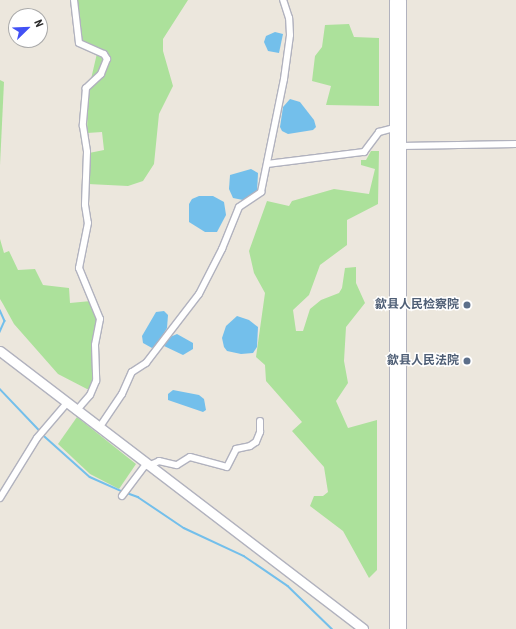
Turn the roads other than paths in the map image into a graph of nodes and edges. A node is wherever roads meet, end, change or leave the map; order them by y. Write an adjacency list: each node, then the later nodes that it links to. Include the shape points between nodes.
1 (74, 0): 11 (street, via 79,43 104,54 107,59 101,74 86,88 83,126 87,152 85,205 88,223 79,268 100,318 95,345 96,381 90,395)
2 (283, 0): 8 (street, via 289,18 290,35)
3 (394, 0): 5 (main road)
4 (401, 0): 7 (main road)
5 (394, 128): 8 (street, via 379,132 364,152); 18 (main road)
6 (516, 144): 7 (street)
7 (400, 146): 19 (main road)
8 (267, 164): 13 (street, via 261,192 237,211 222,250 199,294 146,363 132,372 122,394)
9 (0, 351): 10 (main road)
10 (67, 403): 11 (main road); 16 (street, via 37,438)
11 (76, 411): 13 (main road)
12 (260, 421): 14 (street, via 260,432 256,442 236,449 227,467 190,457 177,465 159,461)
13 (99, 428): 14 (main road)
14 (147, 465): 15 (street); 17 (main road)
15 (122, 496)
16 (0, 498)
17 (363, 629)
18 (394, 629)
19 (401, 629)

